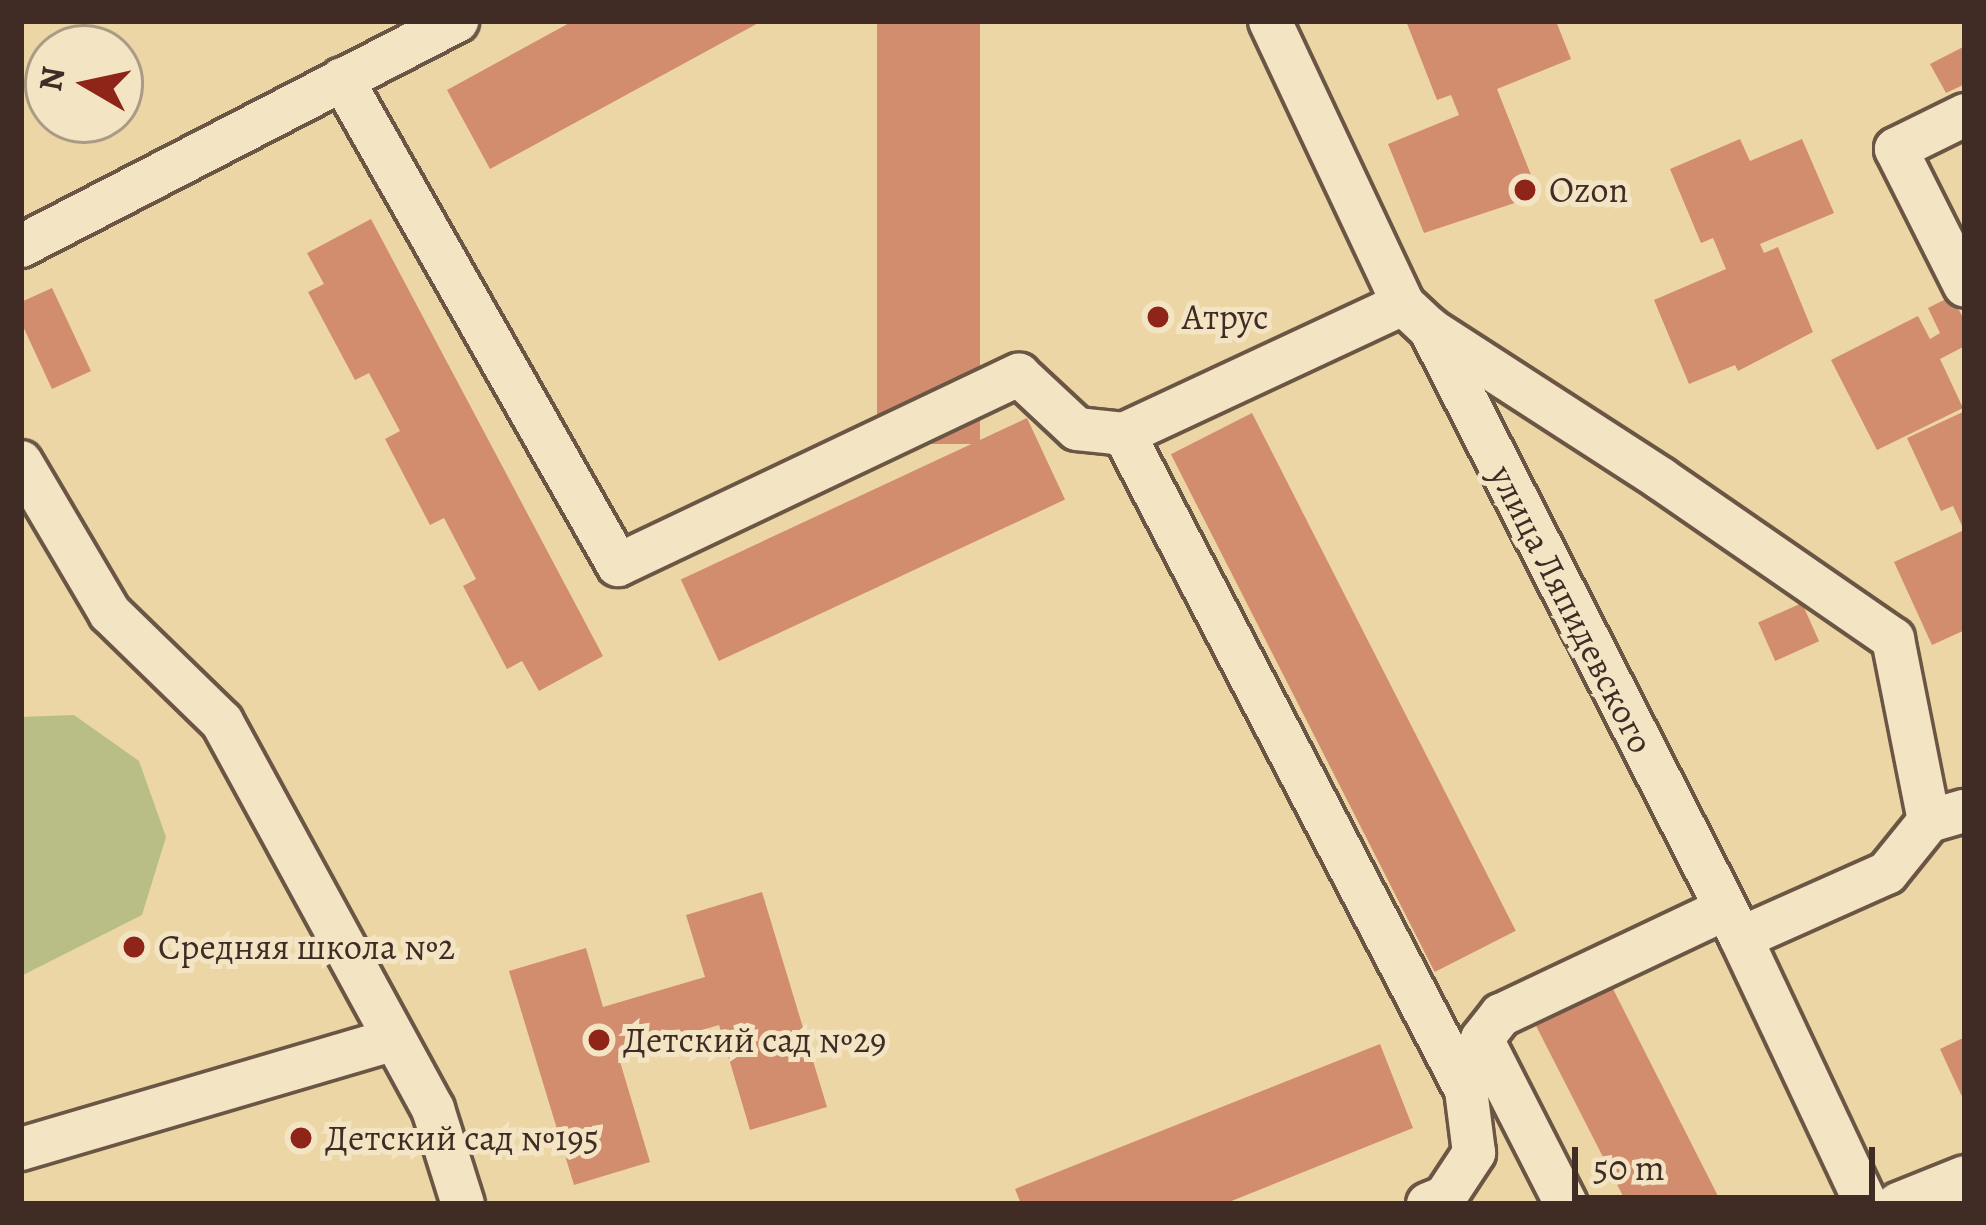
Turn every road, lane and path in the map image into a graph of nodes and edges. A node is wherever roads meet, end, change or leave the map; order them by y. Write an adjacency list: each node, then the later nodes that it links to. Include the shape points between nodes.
1 (457, 21): 3 (street)
2 (1278, 23): 7 (street, улица Ляпидевского)
3 (342, 79): 5 (street); 8 (street, via 618,565 1019,375 1077,428)
4 (1965, 115): 6 (street, via 1896,149)
5 (21, 246)
6 (1965, 286)
7 (1416, 317): 8 (street); 10 (street, via 1892,639); 11 (street, улица Ляпидевского)
8 (1124, 434): 14 (street)
9 (21, 461): 13 (street, via 110,613 222,722)
10 (1947, 816): 11 (street, via 1887,873)
11 (1733, 923): 12 (street, via 1501,1015); 20 (street, улица Ляпидевского)
12 (1482, 1039): 14 (street); 19 (street)
13 (392, 1040): 15 (street); 17 (street, via 433,1109)
14 (1466, 1090): 18 (street, via 1474,1154 1445,1197)
15 (21, 1149)
16 (1965, 1177): 21 (street)
17 (463, 1204)
18 (1428, 1204)
19 (1566, 1204)
20 (1866, 1204)
21 (1898, 1204)

